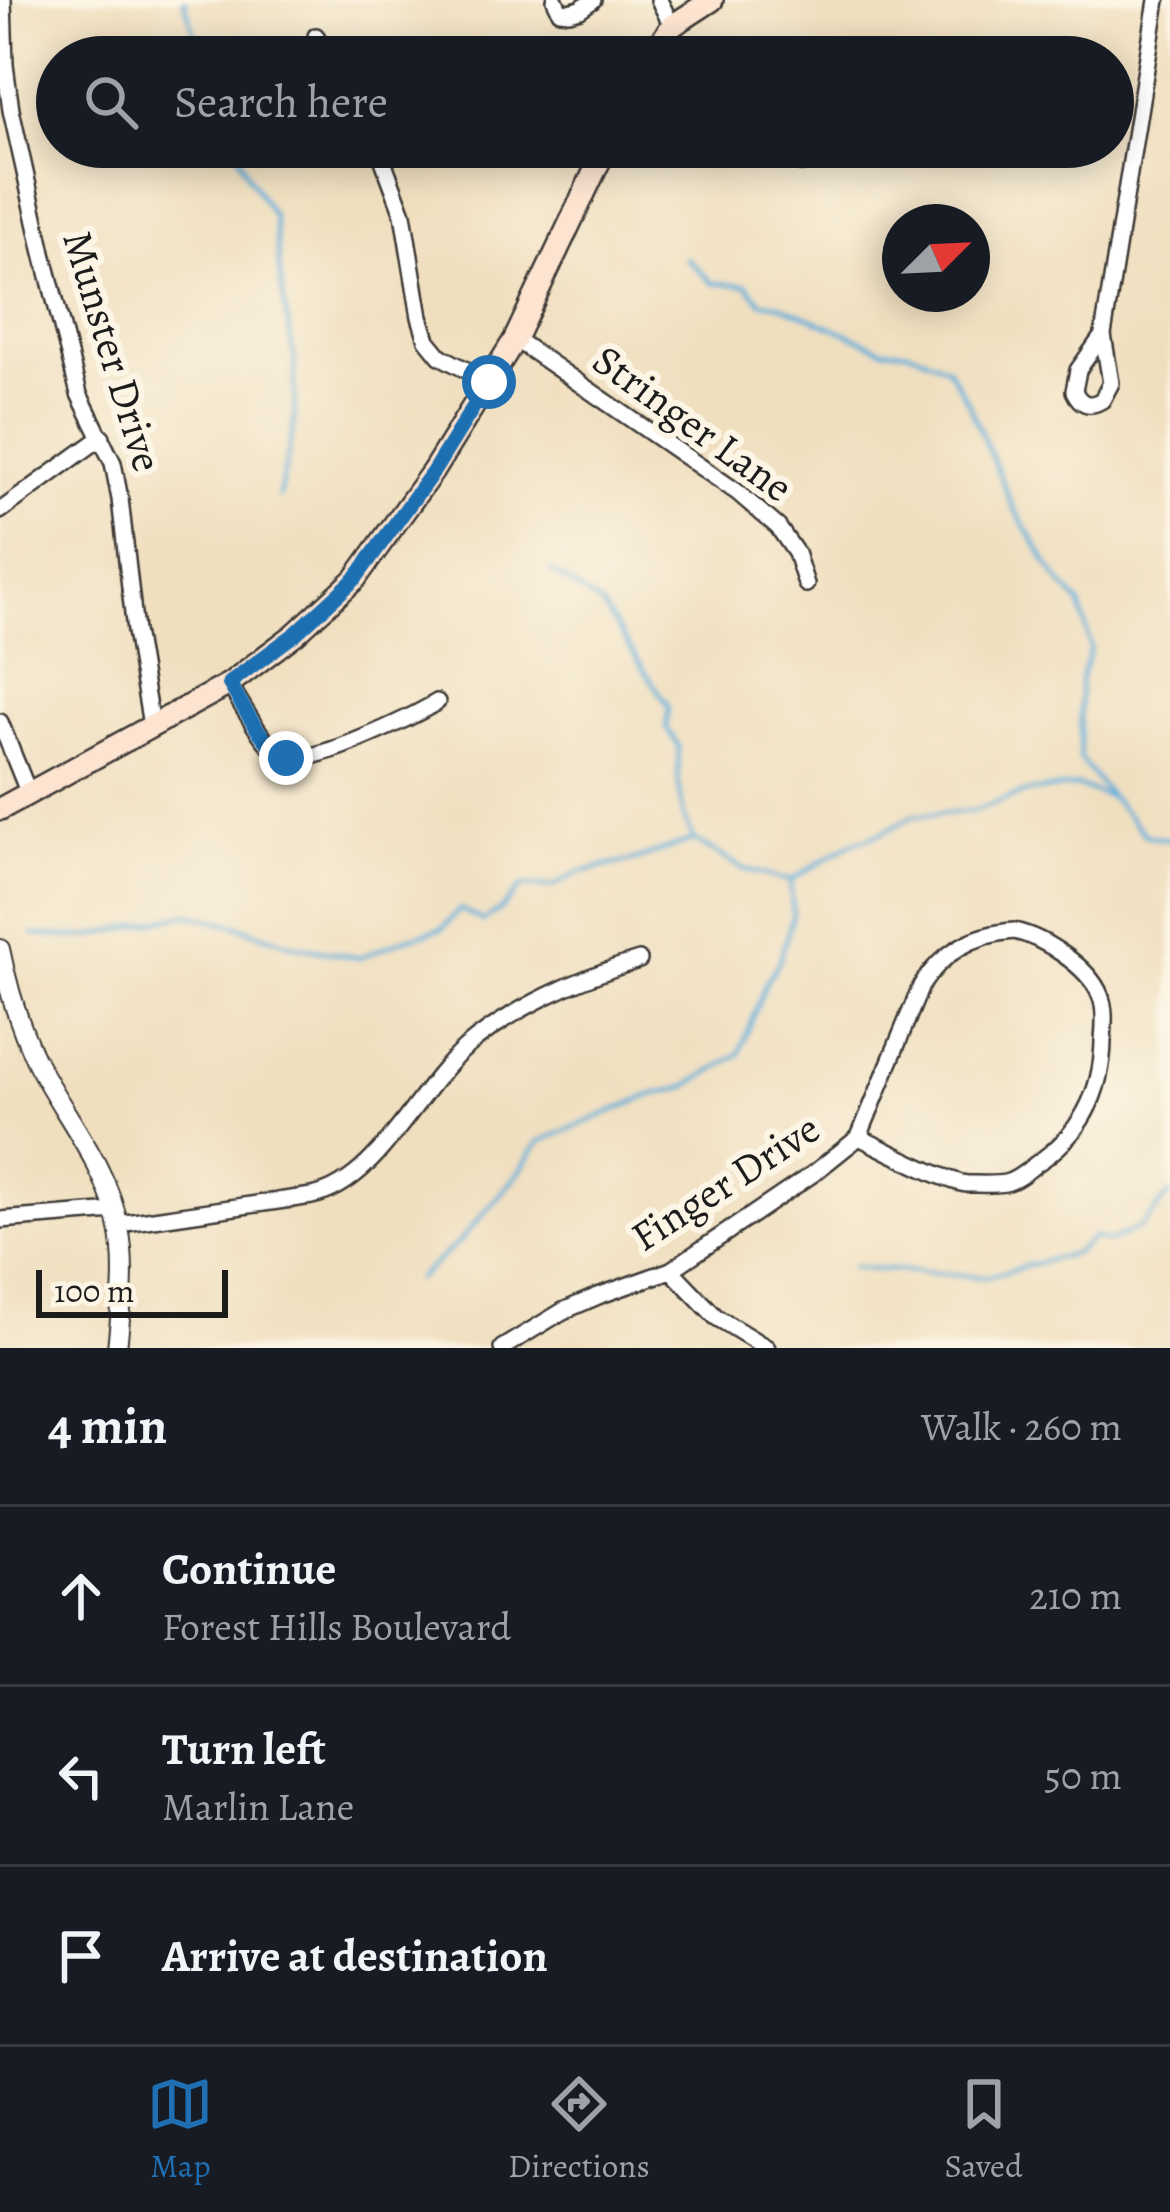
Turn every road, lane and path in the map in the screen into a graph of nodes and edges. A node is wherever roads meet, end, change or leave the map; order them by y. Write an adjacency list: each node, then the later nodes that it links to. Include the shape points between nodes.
1 (3, 0): 16 (street, Munster Drive, via 11,110 43,254 79,394)
2 (555, 0): 3 (street, via 569,12)
3 (593, 0)
4 (659, 0): 7 (street)
5 (712, 0): 7 (main road)
6 (1157, 0): 9 (street)
7 (672, 26): 8 (main road)
8 (665, 36)
9 (1134, 143)
10 (386, 168): 15 (street, via 427,340)
11 (596, 168): 14 (main road)
12 (1130, 168): 13 (street)
13 (1103, 335)
14 (514, 339): 15 (main road); 18 (street, Stringer Lane, via 737,492 778,527)
15 (489, 382): 19 (main road, via 355,579)
16 (102, 437): 17 (street); 22 (street, Munster Drive, via 120,499)
17 (0, 511)
18 (806, 584)
19 (229, 683): 20 (street, via 264,739 286,758 392,726); 22 (main road)
20 (437, 702)
21 (0, 722): 23 (street)
22 (151, 724): 23 (main road)
23 (29, 794): 24 (main road)
24 (0, 809)
25 (0, 949): 28 (street, via 28,1042)
26 (639, 960): 28 (street, via 492,1028 461,1052 365,1166 328,1193)
27 (859, 1137): 27 (street, via 962,1184 1009,1183 1076,1132 1103,1056 1101,997 1032,934 975,938 921,986); 30 (street, Finger Drive)
28 (117, 1218): 29 (street); 31 (street)
29 (0, 1220)
30 (671, 1270): 32 (street, Finger Drive, via 563,1311); 33 (street, via 716,1318)
31 (117, 1348)
32 (502, 1348)
33 (767, 1348)

